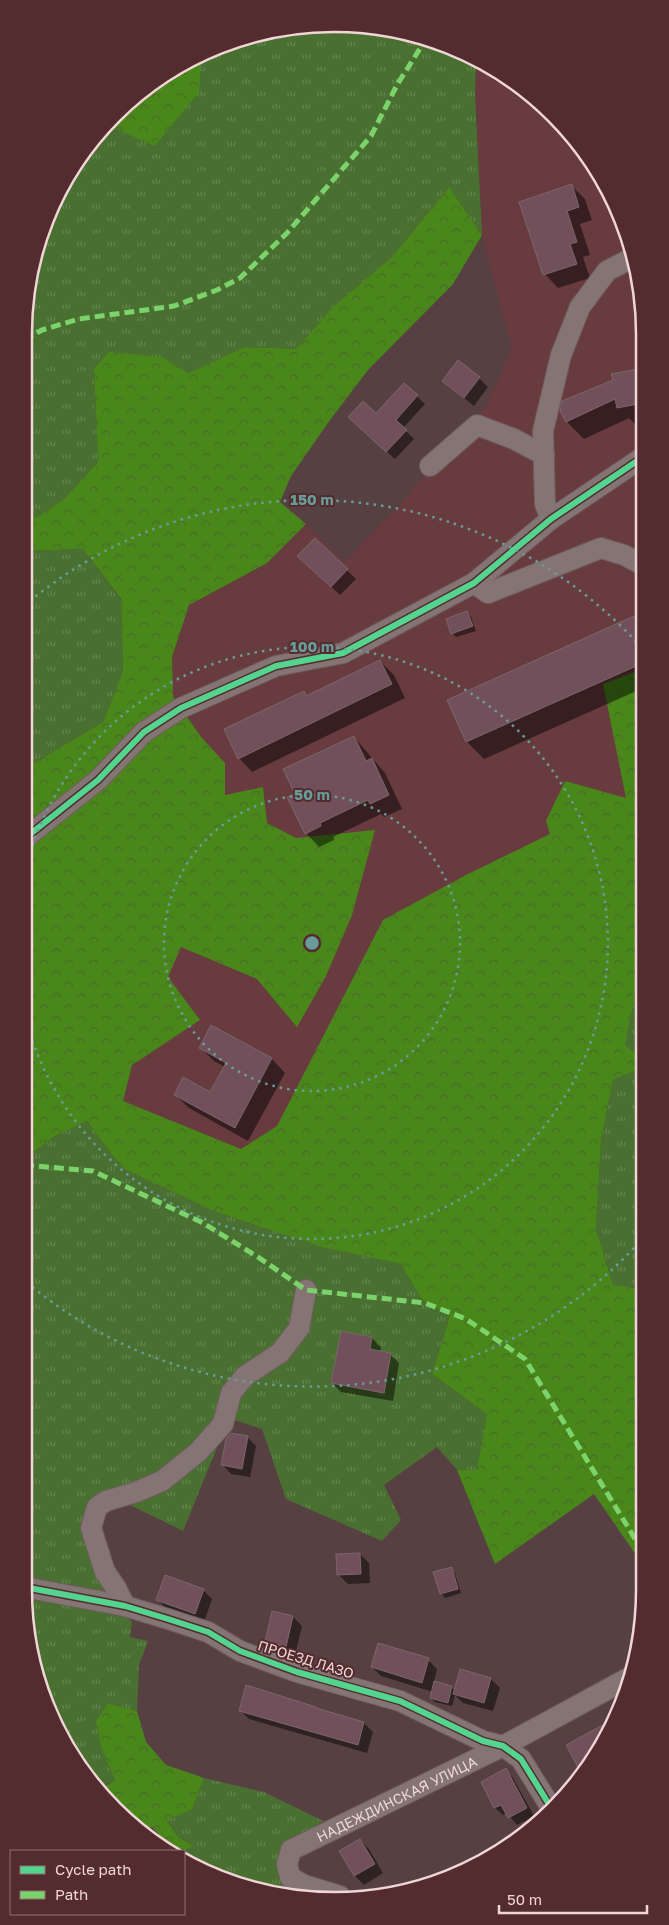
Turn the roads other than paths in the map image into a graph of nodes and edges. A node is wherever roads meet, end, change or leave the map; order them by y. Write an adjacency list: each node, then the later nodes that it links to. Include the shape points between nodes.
1 (627, 261): 2 (street, via 607,271 580,307 560,355 543,430)
2 (544, 454): 4 (street, via 477,425); 5 (street, via 545,504)
3 (636, 462): 5 (street)
4 (430, 466)
5 (551, 519): 7 (street)
6 (636, 561): 7 (street, via 602,548 488,594)
7 (474, 583): 8 (street, via 343,653 276,666 181,708 144,732 98,780)
8 (32, 833)
9 (306, 1290): 11 (street, via 299,1328 280,1353 245,1376 231,1393 222,1424 198,1452 162,1481 97,1507 91,1528 105,1572)
10 (32, 1589): 11 (street, ПРОЕЗД ЛАЗО)
11 (125, 1606): 13 (street, ПРОЕЗД ЛАЗО, via 208,1632 240,1651 297,1672 400,1701 483,1741)
12 (622, 1681): 13 (street, НАДЕЖДИНСКАЯ УЛИЦА)
13 (503, 1746): 14 (street, ПРОЕЗД ЛАЗО, via 521,1759); 15 (street, НАДЕЖДИНСКАЯ УЛИЦА, via 291,1850 287,1864 290,1877)
14 (548, 1804)
15 (327, 1892)

